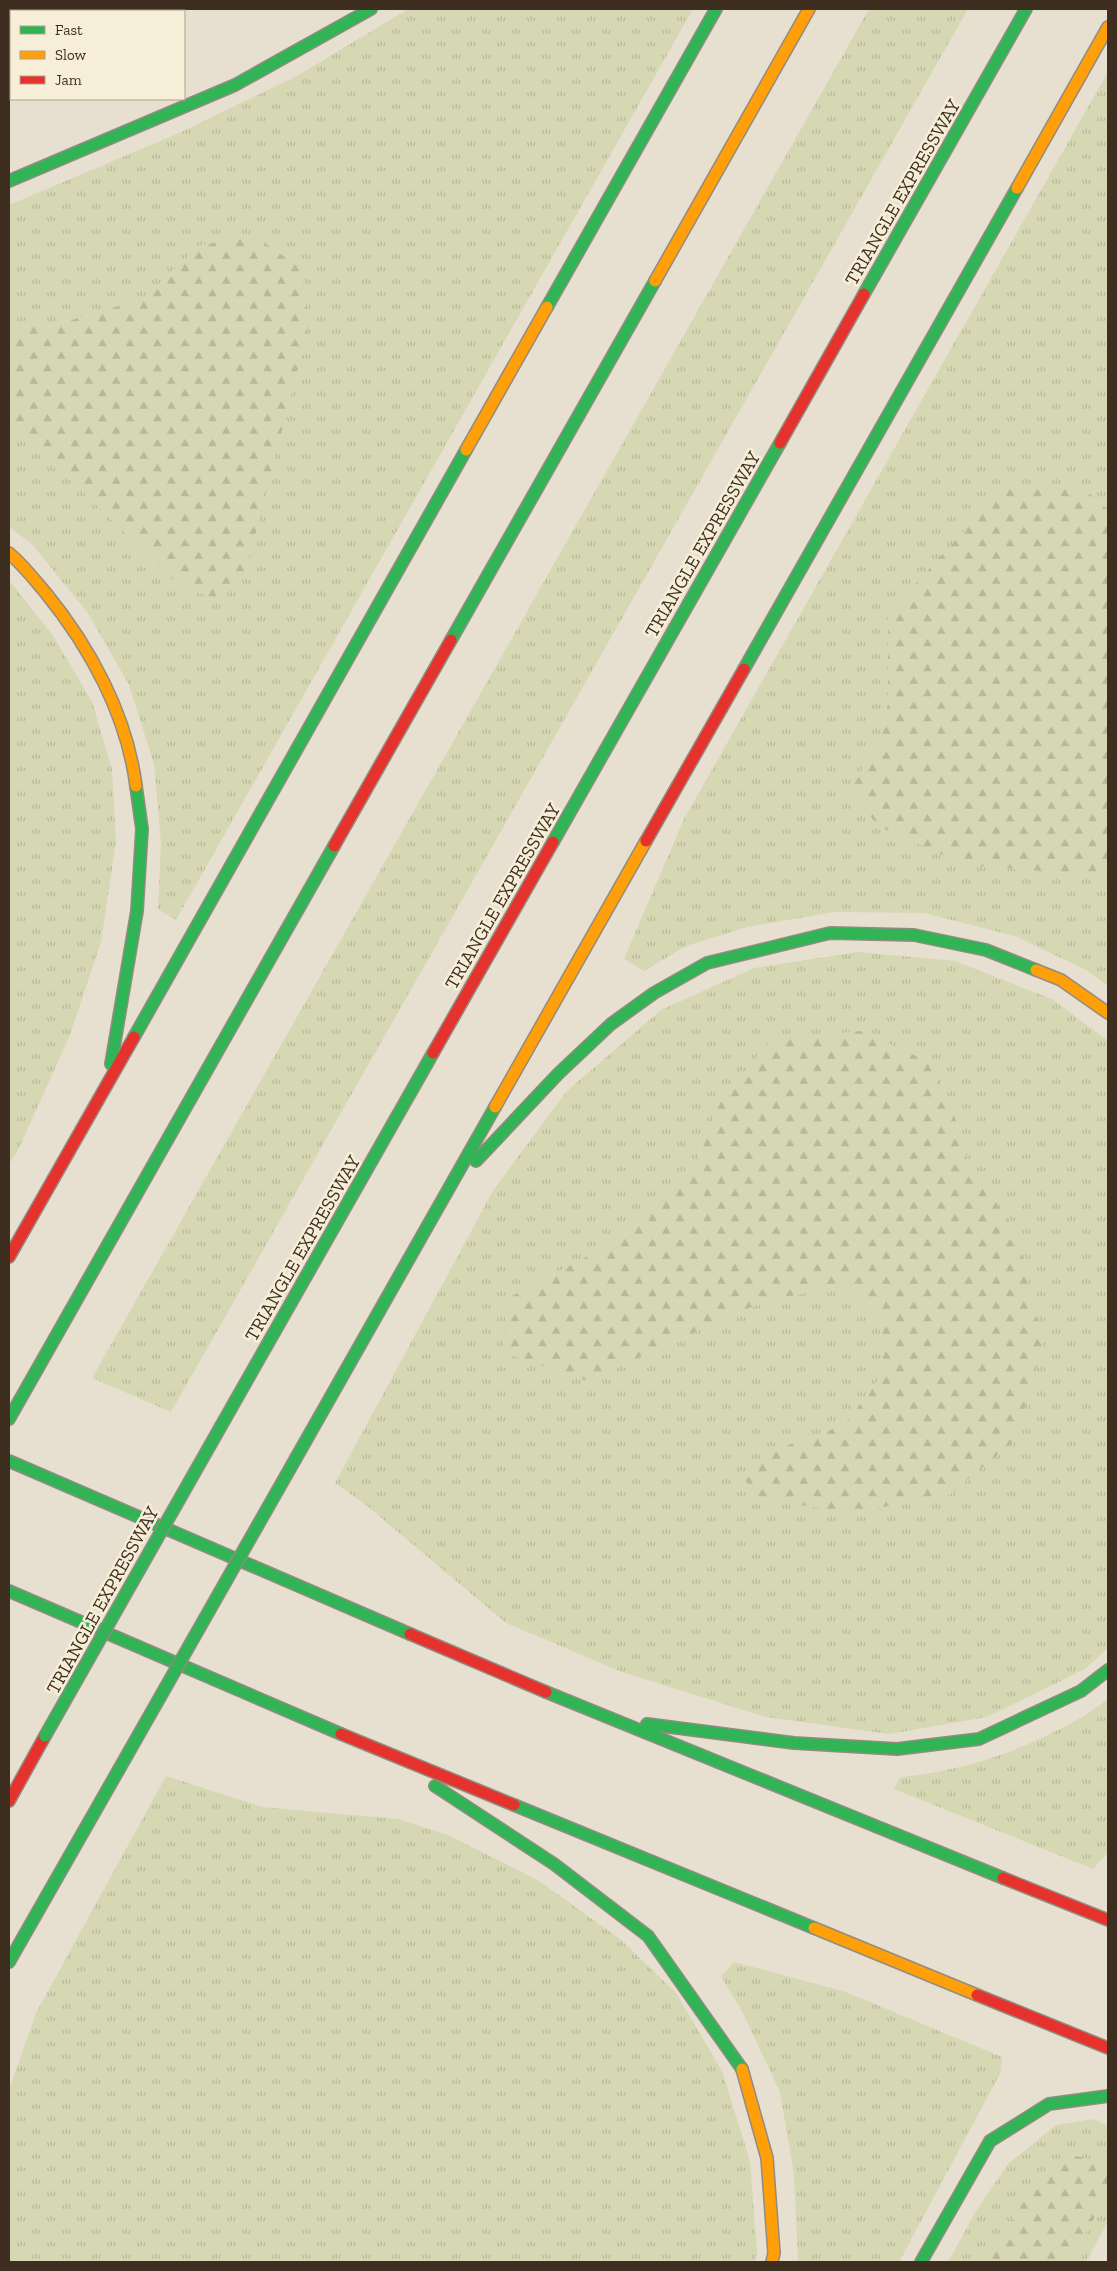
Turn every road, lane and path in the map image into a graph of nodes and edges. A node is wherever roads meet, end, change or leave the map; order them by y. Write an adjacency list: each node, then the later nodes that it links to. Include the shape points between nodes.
1 (371, 9): 6 (highway, via 235,85)
2 (716, 9): 9 (highway)
3 (809, 9): 12 (highway)
4 (1026, 9): 18 (highway, TRIANGLE EXPRESSWAY, bridge)
5 (1108, 27): 10 (highway)
6 (9, 181)
7 (9, 553): 9 (highway, via 65,617 103,678 133,762 142,829 137,911)
8 (1108, 1013): 10 (highway, via 1061,980 986,950 914,934 830,933 707,963 654,993 610,1024)
9 (108, 1082): 11 (highway)
10 (446, 1192): 20 (highway, bridge)
11 (9, 1257)
12 (9, 1419)
13 (9, 1461): 16 (highway)
14 (9, 1591): 17 (highway)
15 (1108, 1670): 16 (highway, via 1081,1691 979,1739 897,1749 794,1743)
16 (609, 1719): 19 (highway)
17 (379, 1750): 21 (highway); 23 (highway, via 554,1864 648,1936 742,2068 767,2158)
18 (9, 1801)
19 (1108, 1920)
20 (9, 1962)
21 (1108, 2048)
22 (1108, 2096): 24 (highway, via 1049,2104 990,2141)
23 (772, 2262)
24 (921, 2262)

